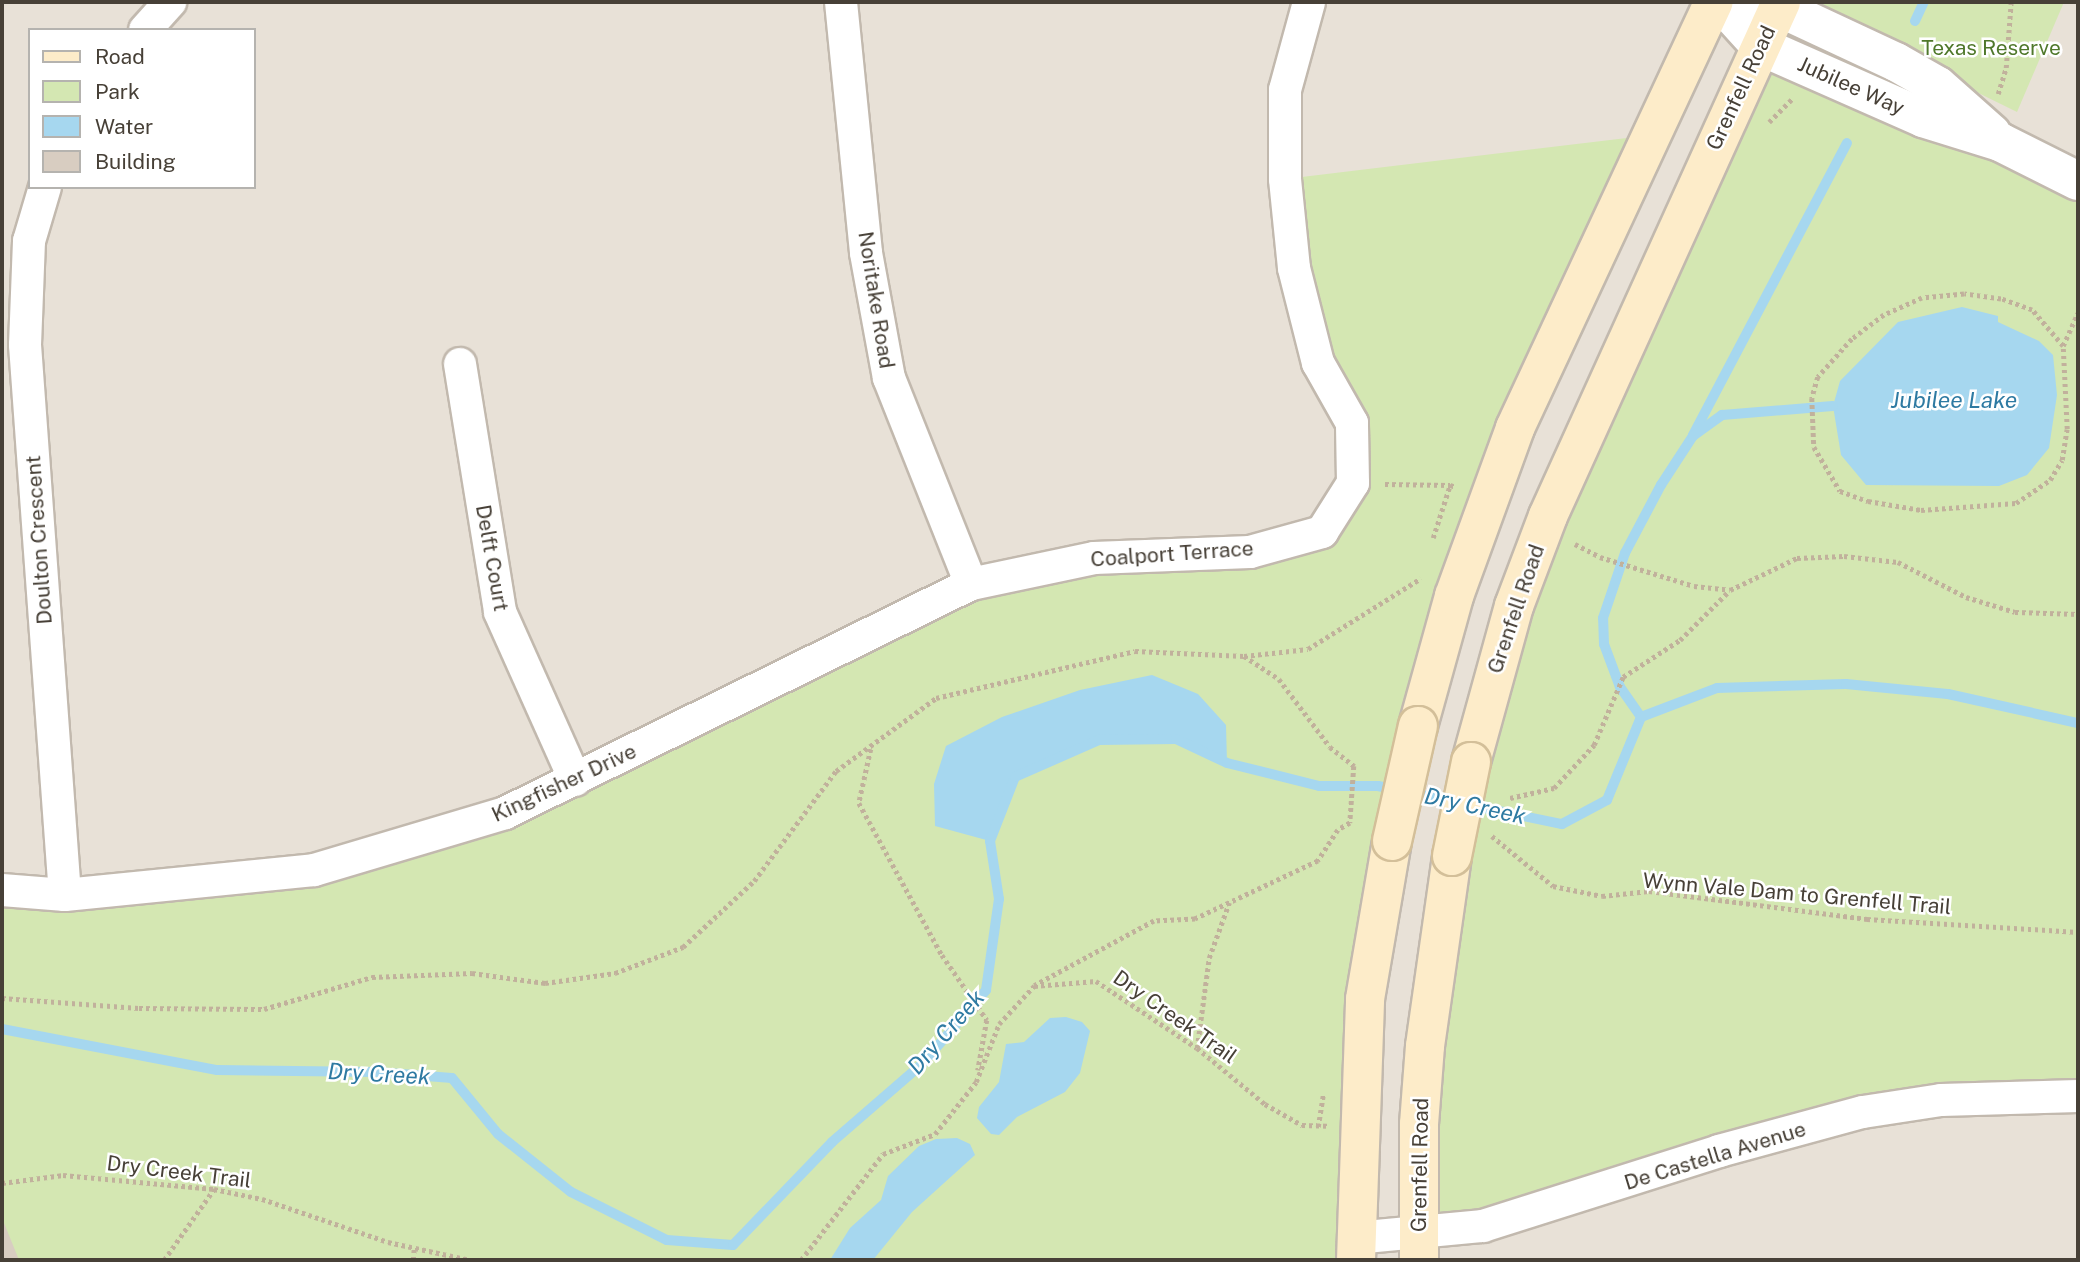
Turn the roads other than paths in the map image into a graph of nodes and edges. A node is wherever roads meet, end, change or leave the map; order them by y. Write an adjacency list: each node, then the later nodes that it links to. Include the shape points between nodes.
1 (170, 2): 7 (street)
2 (841, 2): 13 (street, Noritake Road, via 866,253 889,378)
3 (1310, 2): 13 (street, Coalport Terrace, via 1285,90 1285,179 1294,268 1318,363 1352,424 1353,484 1322,532 1250,552 1094,558)
4 (1714, 2): 19 (main road, bridge, via 1515,428 1454,596 1392,841 1365,999)
5 (1720, 2): 8 (street, Jubilee Way)
6 (1768, 4): 8 (main road, Grenfell Road); 9 (street, Jubilee Way, via 1938,86)
7 (147, 28)
8 (1760, 46): 9 (street, Jubilee Way, via 1923,118); 18 (main road, Grenfell Road, bridge, via 1548,516 1514,606 1471,762 1452,856 1424,1046)
9 (1994, 136): 10 (street, Jubilee Way)
10 (2078, 181)
11 (44, 189): 16 (street, Doulton Crescent, via 29,241 26,345)
12 (460, 364): 14 (street, Delft Court, via 500,612)
13 (971, 584): 14 (street, Kingfisher Drive)
14 (575, 780): 16 (street, Kingfisher Drive, via 505,813 314,870)
15 (2, 890): 16 (street, Kingfisher Drive)
16 (65, 895)
17 (2078, 1096): 18 (street, De Castella Avenue, via 1976,1098 1863,1112 1719,1151)
18 (1419, 1247): 19 (street, De Castella Avenue)
19 (1355, 1249)

